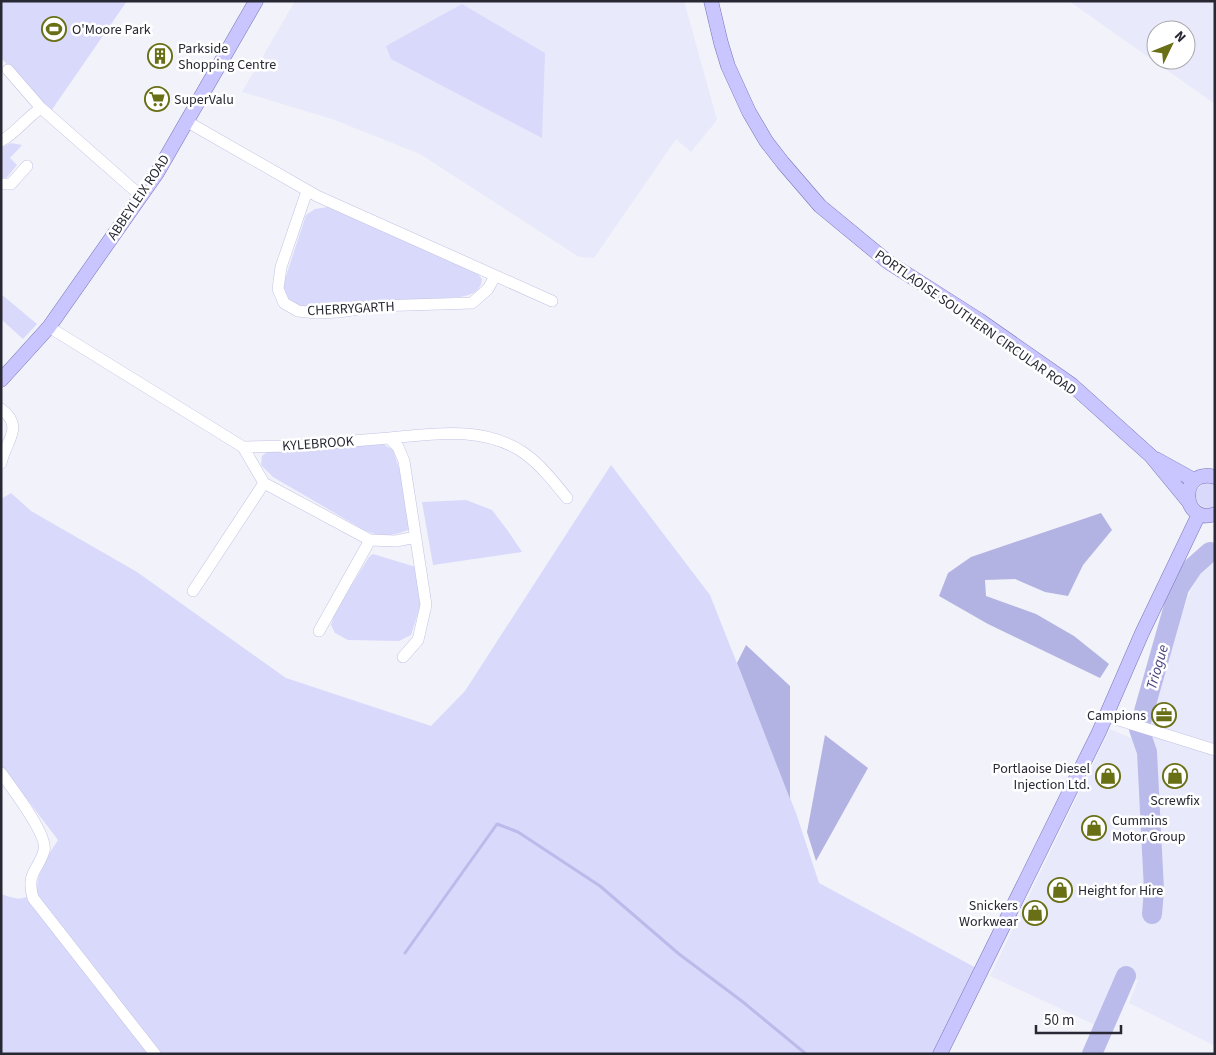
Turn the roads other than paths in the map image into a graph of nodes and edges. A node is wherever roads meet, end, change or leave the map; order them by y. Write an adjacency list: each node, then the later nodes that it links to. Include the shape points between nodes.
1 (256, 1): 5 (main road, ABBEYLEIX ROAD)
2 (711, 1): 18 (main road, PORTLAOISE SOUTHERN CIRCULAR ROAD, via 728,66 749,112 782,163 820,206 888,262 1072,385)
3 (8, 70): 4 (street)
4 (41, 108): 6 (street); 10 (street)
5 (186, 121): 9 (street); 10 (main road, ABBEYLEIX ROAD)
6 (1, 142)
7 (27, 166): 8 (street, via 11,184)
8 (1, 184)
9 (307, 191): 11 (street); 11 (street, CHERRYGARTH, via 281,267 278,289 284,303 298,311 338,312 377,306 472,303 488,289)
10 (141, 196): 13 (main road, ABBEYLEIX ROAD)
11 (495, 276): 12 (street)
12 (552, 300)
13 (49, 327): 14 (main road, ABBEYLEIX ROAD); 17 (street)
14 (1, 380)
15 (1, 409): 19 (street, via 8,414 14,431)
16 (389, 438): 17 (street, KYLEBROOK); 23 (street, KYLEBROOK, via 459,433 490,437 524,452); 26 (street, via 398,447 404,461)
17 (244, 447): 22 (street)
18 (1151, 456): 21 (main road, PORTLAOISE SOUTHERN CIRCULAR ROAD); 24 (main road, PORTLAOISE SOUTHERN CIRCULAR ROAD)
19 (1, 463)
20 (1215, 477): 21 (main road, via 1202,476)
21 (1194, 480): 24 (main road, via 1188,489)
22 (264, 483): 27 (street); 28 (street)
23 (567, 498)
24 (1188, 500): 25 (main road, PORTLAOISE SOUTHERN CIRCULAR ROAD, via 1194,510)
25 (1210, 515): 31 (main road, via 1142,633)
26 (416, 537): 27 (street, via 396,541); 30 (street, via 426,605 418,640)
27 (370, 540): 29 (street)
28 (194, 591)
29 (319, 631)
30 (403, 657)
31 (1106, 716): 32 (street); 35 (main road)
32 (1215, 750)
33 (1, 774): 34 (street, via 36,823 44,840 44,851 31,878 33,898)
34 (155, 1054)
35 (940, 1054)

